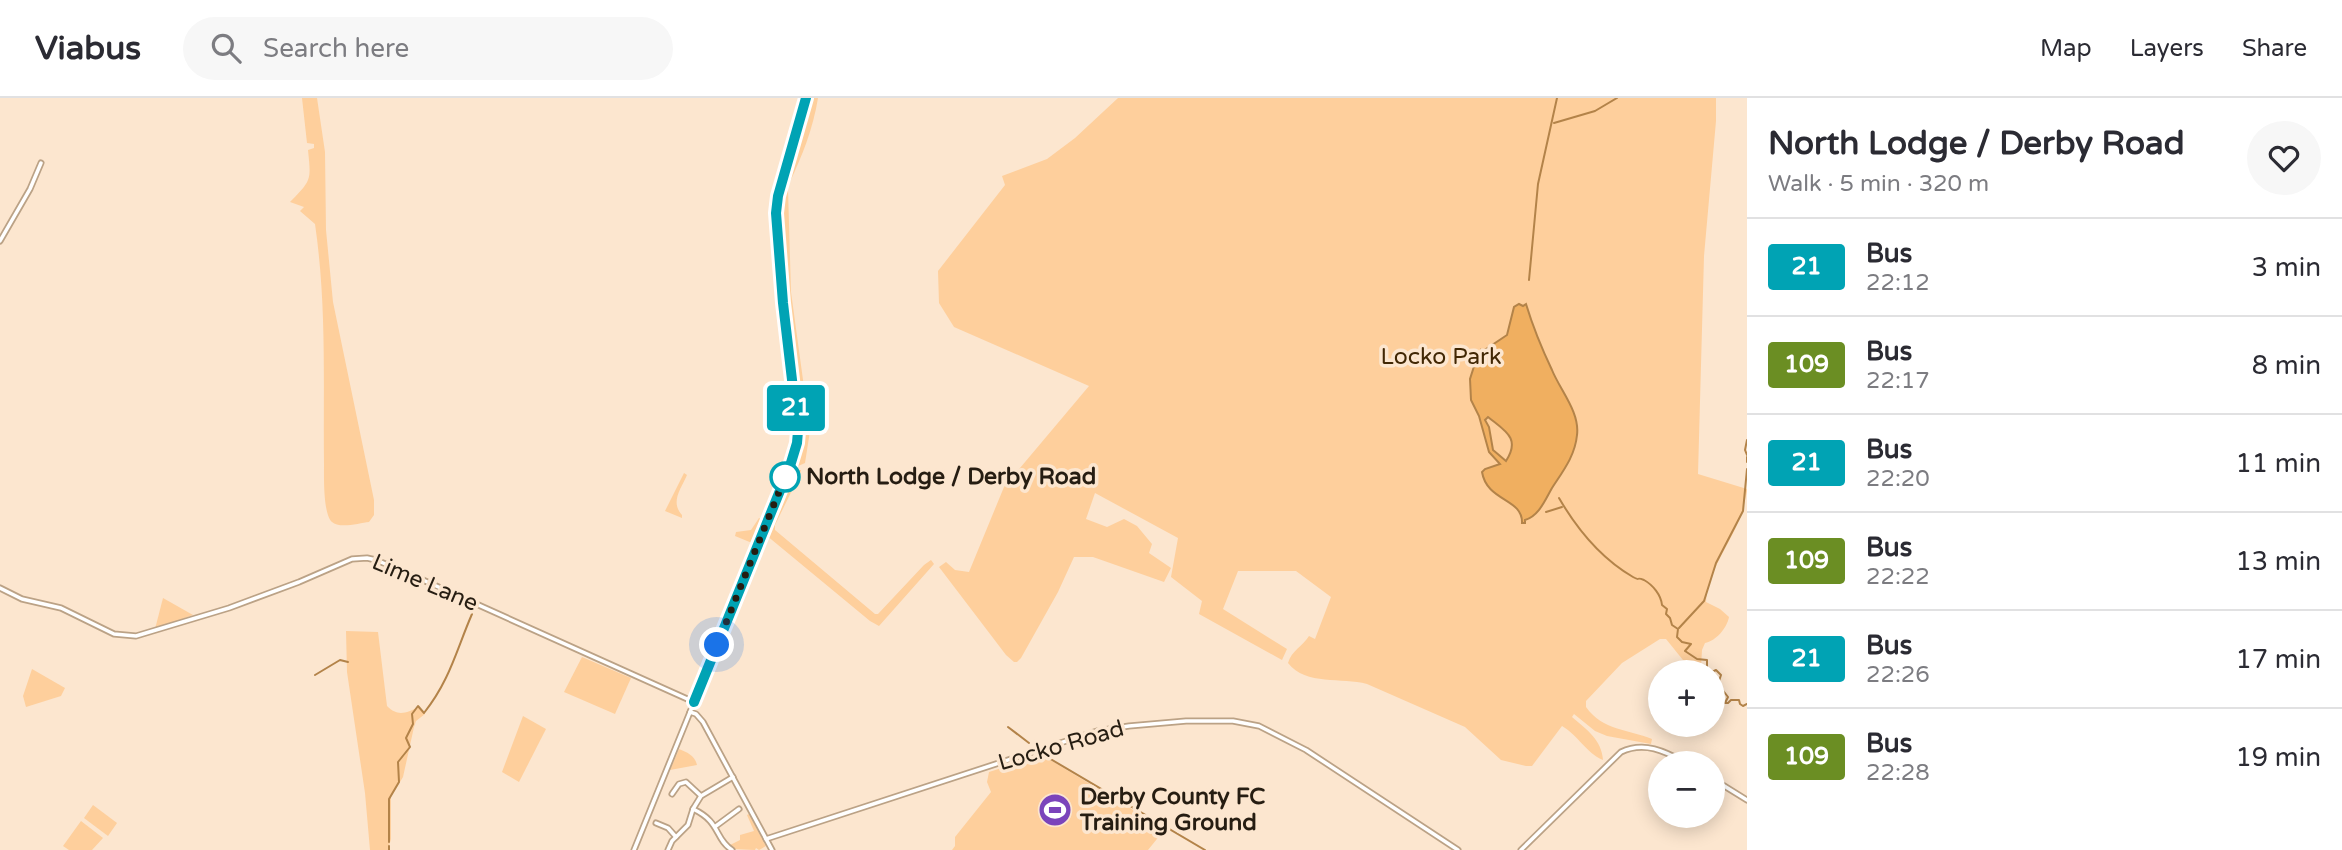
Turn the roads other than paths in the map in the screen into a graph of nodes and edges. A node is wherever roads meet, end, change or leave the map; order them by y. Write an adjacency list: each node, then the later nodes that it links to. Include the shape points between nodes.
1 (806, 98): 5 (street, via 776,213 797,443)
2 (41, 163): 3 (street)
3 (0, 241)
4 (0, 588): 5 (street, Lime Lane, via 22,599 61,608 114,634 136,636 229,608 352,559 367,558)
5 (694, 702): 6 (street)
6 (690, 712): 8 (street, via 703,722); 19 (street)
7 (1662, 751): 24 (street, via 1650,747 1623,750)
8 (733, 777): 11 (street); 18 (street)
9 (1725, 786): 12 (street)
10 (672, 790): 11 (street, via 686,782)
11 (701, 796): 14 (street)
12 (1747, 800)
13 (739, 808): 16 (street)
14 (693, 809): 16 (street); 17 (street, via 688,825)
15 (656, 823): 17 (street)
16 (716, 826): 21 (street)
17 (676, 837): 20 (street)
18 (766, 839): 22 (street); 23 (street, Locko Road, via 1097,732 1161,722 1233,721 1259,726 1306,750)
19 (634, 850)
20 (668, 850)
21 (732, 850)
22 (772, 850)
23 (1458, 850)
24 (1521, 850)

